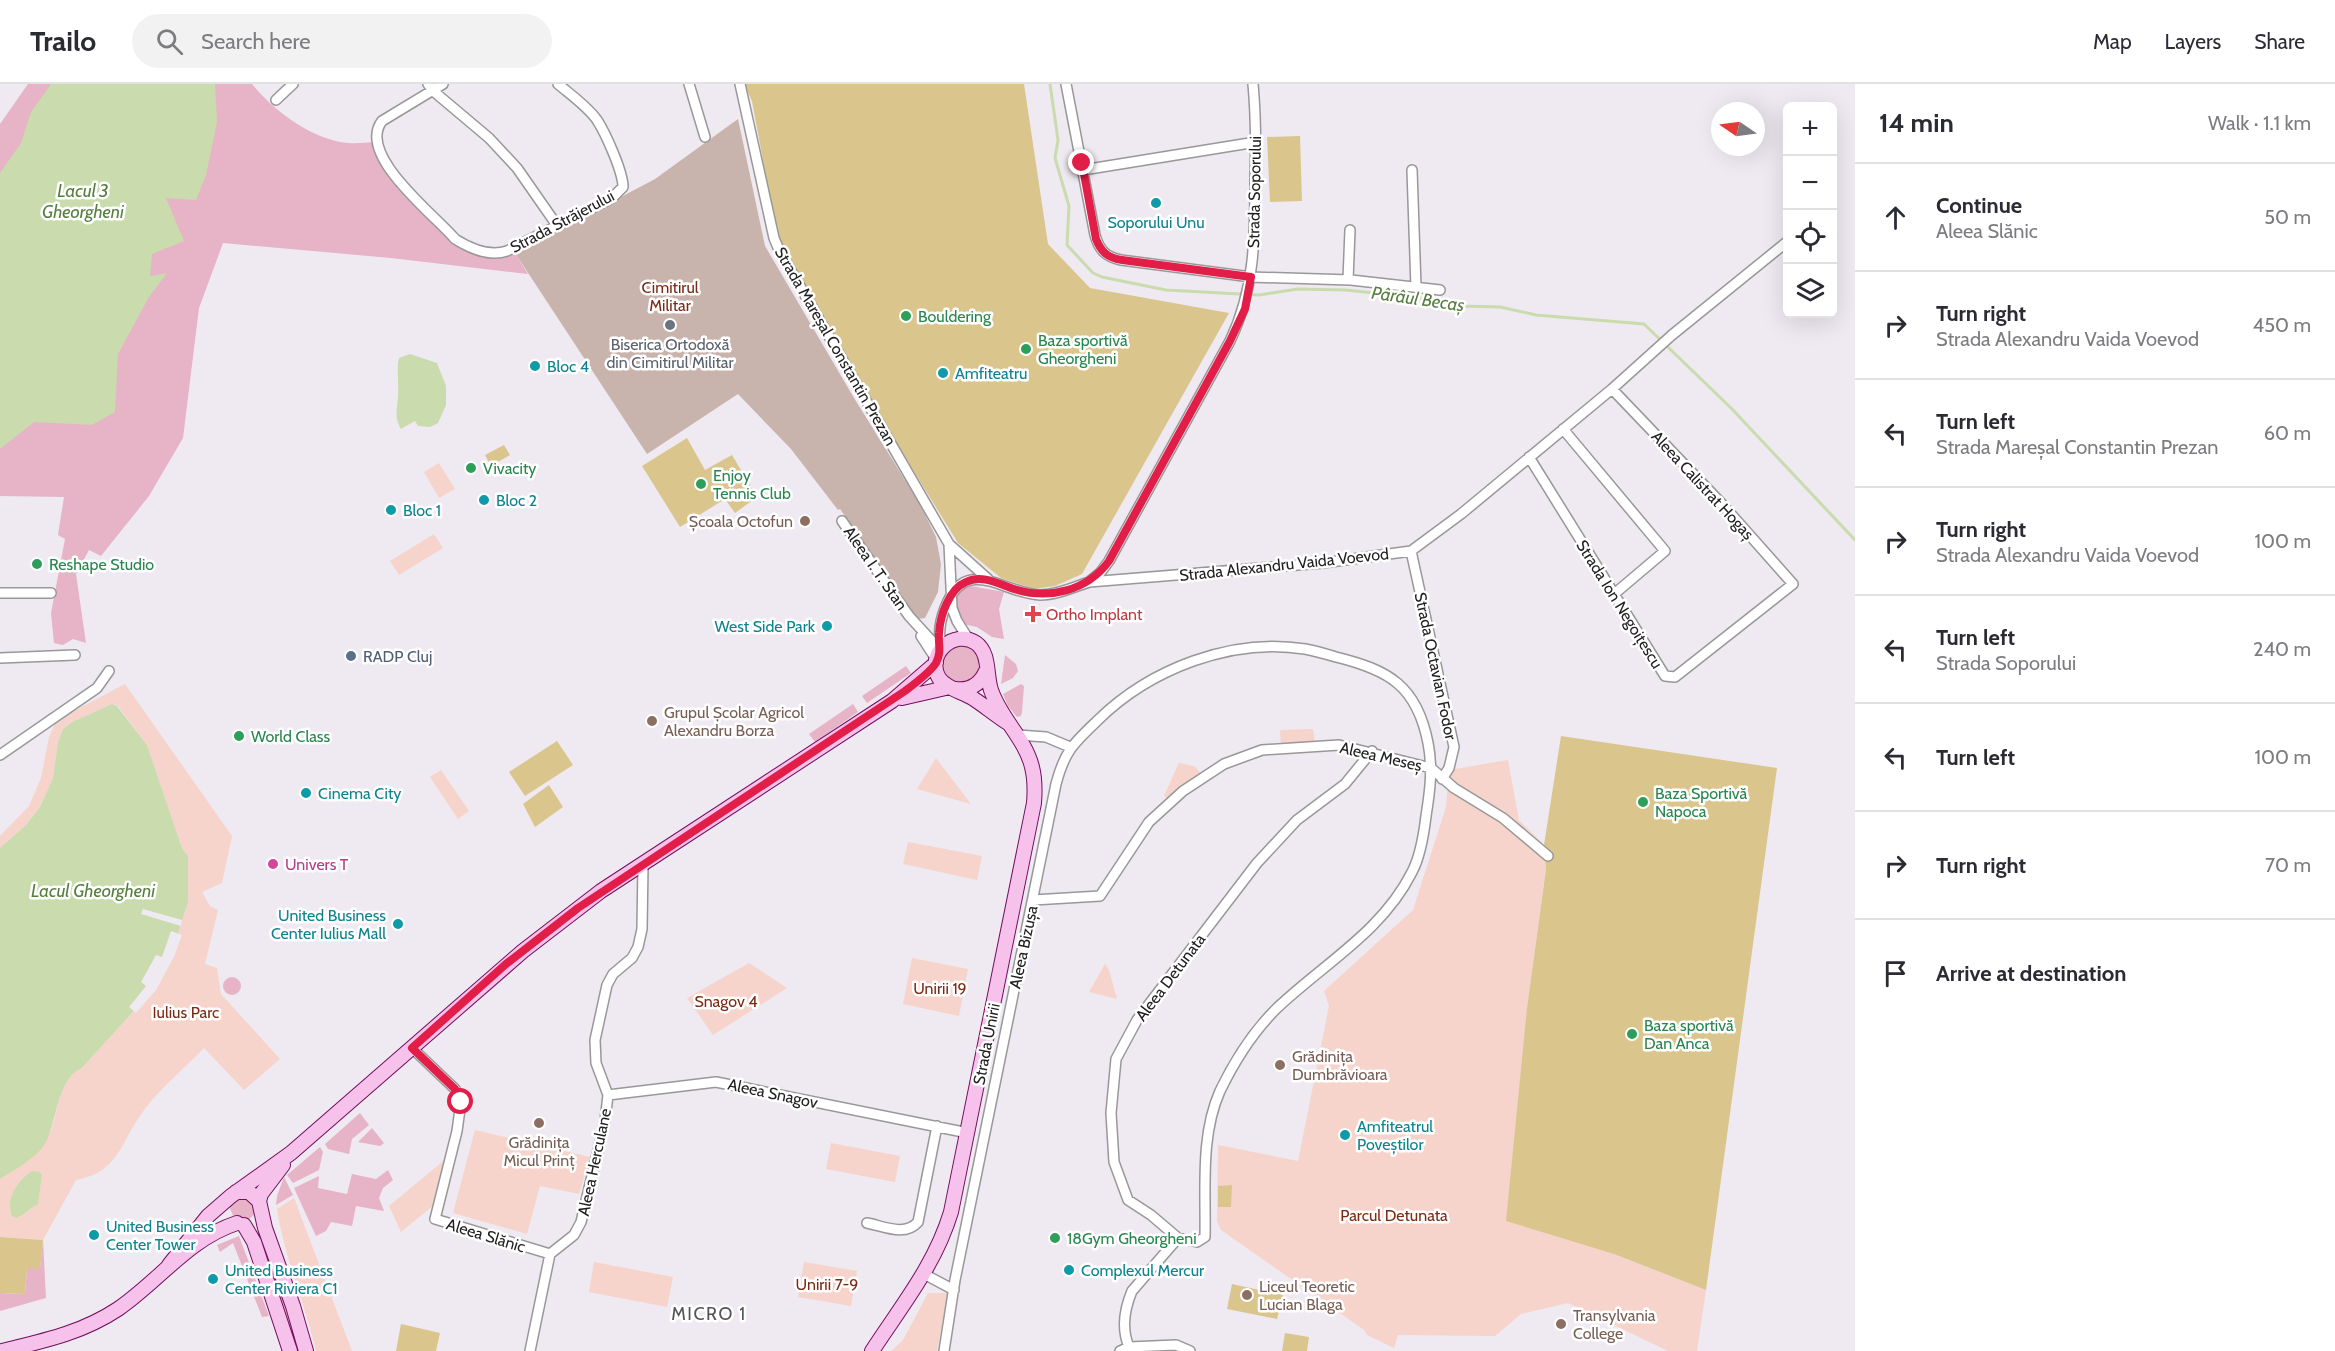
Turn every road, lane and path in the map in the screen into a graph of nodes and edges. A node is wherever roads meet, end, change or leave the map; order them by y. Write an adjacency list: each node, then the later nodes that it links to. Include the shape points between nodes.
1 (293, 84): 9 (street)
2 (443, 84): 8 (street, Strada Străjerului)
3 (558, 84): 14 (street, Strada Străjerului, via 597,120 623,176 623,187 612,198)
4 (689, 84): 10 (street)
5 (740, 84): 25 (street, Strada Mareșal Constantin Prezan, via 779,250)
6 (1066, 84): 12 (street)
7 (1253, 84): 11 (street, Strada Soporului)
8 (430, 87): 14 (street, via 517,168); 14 (street, Strada Străjerului, via 378,127 376,142 387,167 403,185 467,247 497,254)
9 (276, 100)
10 (705, 137)
11 (1256, 142): 12 (street); 18 (street, Strada Soporului)
12 (1083, 170): 18 (street, via 1096,239 1108,256)
13 (1412, 170): 19 (street)
14 (556, 225)
15 (1350, 230): 17 (street)
16 (1783, 245): 21 (street, Strada Alexandru Vaida Voevod)
17 (1348, 280): 18 (street); 19 (street)
18 (1250, 281): 28 (street, Strada Soporului, via 1241,320 1202,393 1109,561)
19 (1416, 287): 20 (street)
20 (1440, 290)
21 (1612, 388): 22 (street, Strada Alexandru Vaida Voevod); 29 (street, Aleea Calistrat Hogaș)
22 (1563, 429): 23 (street, Strada Alexandru Vaida Voevod); 32 (street, via 1665,551)
23 (1528, 456): 26 (street, Strada Alexandru Vaida Voevod); 32 (street, Strada Ion Negoițescu)
24 (842, 521): 36 (street, Aleea I. T. Stan)
25 (949, 544): 27 (street, Strada Alexandru Vaida Voevod); 33 (street, Strada Mareșal Constantin Prezan)
26 (1411, 551): 28 (street, Strada Alexandru Vaida Voevod); 48 (street, Strada Octavian Fodor, via 1454,747)
27 (988, 579): 28 (street, Strada Alexandru Vaida Voevod, via 1042,595); 33 (street, via 965,582)
28 (1089, 582)
29 (1793, 584): 32 (street, Strada Ion Negoițescu, via 1675,677 1665,676)
30 (0, 593): 31 (street)
31 (51, 593)
32 (1613, 595)
33 (950, 598): 34 (street, Strada Mareșal Constantin Prezan, via 957,621); 36 (street, Strada Mareșal Constantin Prezan, via 939,628)
34 (969, 640): 36 (main road, via 955,640); 39 (main road, Strada Unirii, via 984,653)
35 (75, 655): 37 (street)
36 (939, 655): 40 (main road, via 940,678); 41 (main road)
37 (0, 658)
38 (109, 671): 46 (street, via 97,688)
39 (986, 671): 40 (main road, via 974,686); 42 (main road, Strada Unirii, via 993,696)
40 (952, 688): 41 (main road); 42 (main road, Strada Unirii)
41 (894, 700): 50 (main road)
42 (1008, 723): 43 (main road, Strada Unirii)
43 (1018, 735): 44 (street, via 1046,737); 55 (main road, Strada Unirii, via 1032,766 1034,803)
44 (1070, 747): 47 (street, Aleea Detunata, via 1142,684 1173,668 1240,650 1282,647 1365,664 1397,682 1422,719); 51 (street, Aleea Bizușa, via 1056,784)
45 (1372, 751): 47 (street, Aleea Meseș); 51 (street, Aleea Meseș, via 1339,745 1262,750 1224,764 1183,791 1149,822 1101,896); 61 (street, Aleea Detunata, via 1345,784 1297,820 1257,863 1137,1020 1116,1059 1111,1113 1114,1162 1128,1200)
46 (0, 755)
47 (1431, 768): 48 (street); 61 (street, Aleea Detunata, via 1425,822 1413,871 1385,914 1276,1009 1246,1044 1220,1092 1209,1123 1205,1237 1197,1242)
48 (1443, 779): 49 (street, via 1503,818)
49 (1548, 856)
50 (643, 865): 52 (main road, via 593,897 523,951); 53 (street, Aleea Herculane, via 638,947 607,985 595,1040 596,1063)
51 (1033, 900): 65 (street, Aleea Bizușa)
52 (412, 1048): 56 (main road); 62 (street, Aleea Slănic, via 455,1089 461,1102 435,1219)
53 (608, 1095): 54 (street, Aleea Snagov, via 716,1082); 62 (street, Aleea Herculane, via 581,1222 574,1235)
54 (937, 1126): 55 (street, Aleea Snagov); 59 (street, via 918,1222 905,1231)
55 (968, 1133): 64 (main road, Strada Unirii, via 949,1219)
56 (291, 1153): 57 (main road); 58 (main road, via 261,1194)
57 (232, 1196): 58 (main road, via 249,1192); 60 (main road, via 227,1214); 63 (main road, via 208,1216)
58 (259, 1204): 60 (main road, via 255,1219); 69 (main road)
59 (867, 1223)
60 (240, 1224): 63 (main road, via 210,1234); 68 (main road, via 254,1242)
61 (1178, 1238): 66 (street, via 1132,1291 1124,1328)
62 (550, 1254): 70 (street)
63 (169, 1265): 67 (main road, via 120,1308 92,1325 55,1339)
64 (924, 1274): 65 (street); 71 (main road, Strada Unirii)
65 (954, 1290): 72 (street, Aleea Bizușa)
66 (1125, 1349): 73 (street, via 1176,1345)
67 (2, 1351)
68 (290, 1351)
69 (306, 1351)
70 (530, 1351)
71 (872, 1351)
72 (944, 1351)
73 (1190, 1351)

